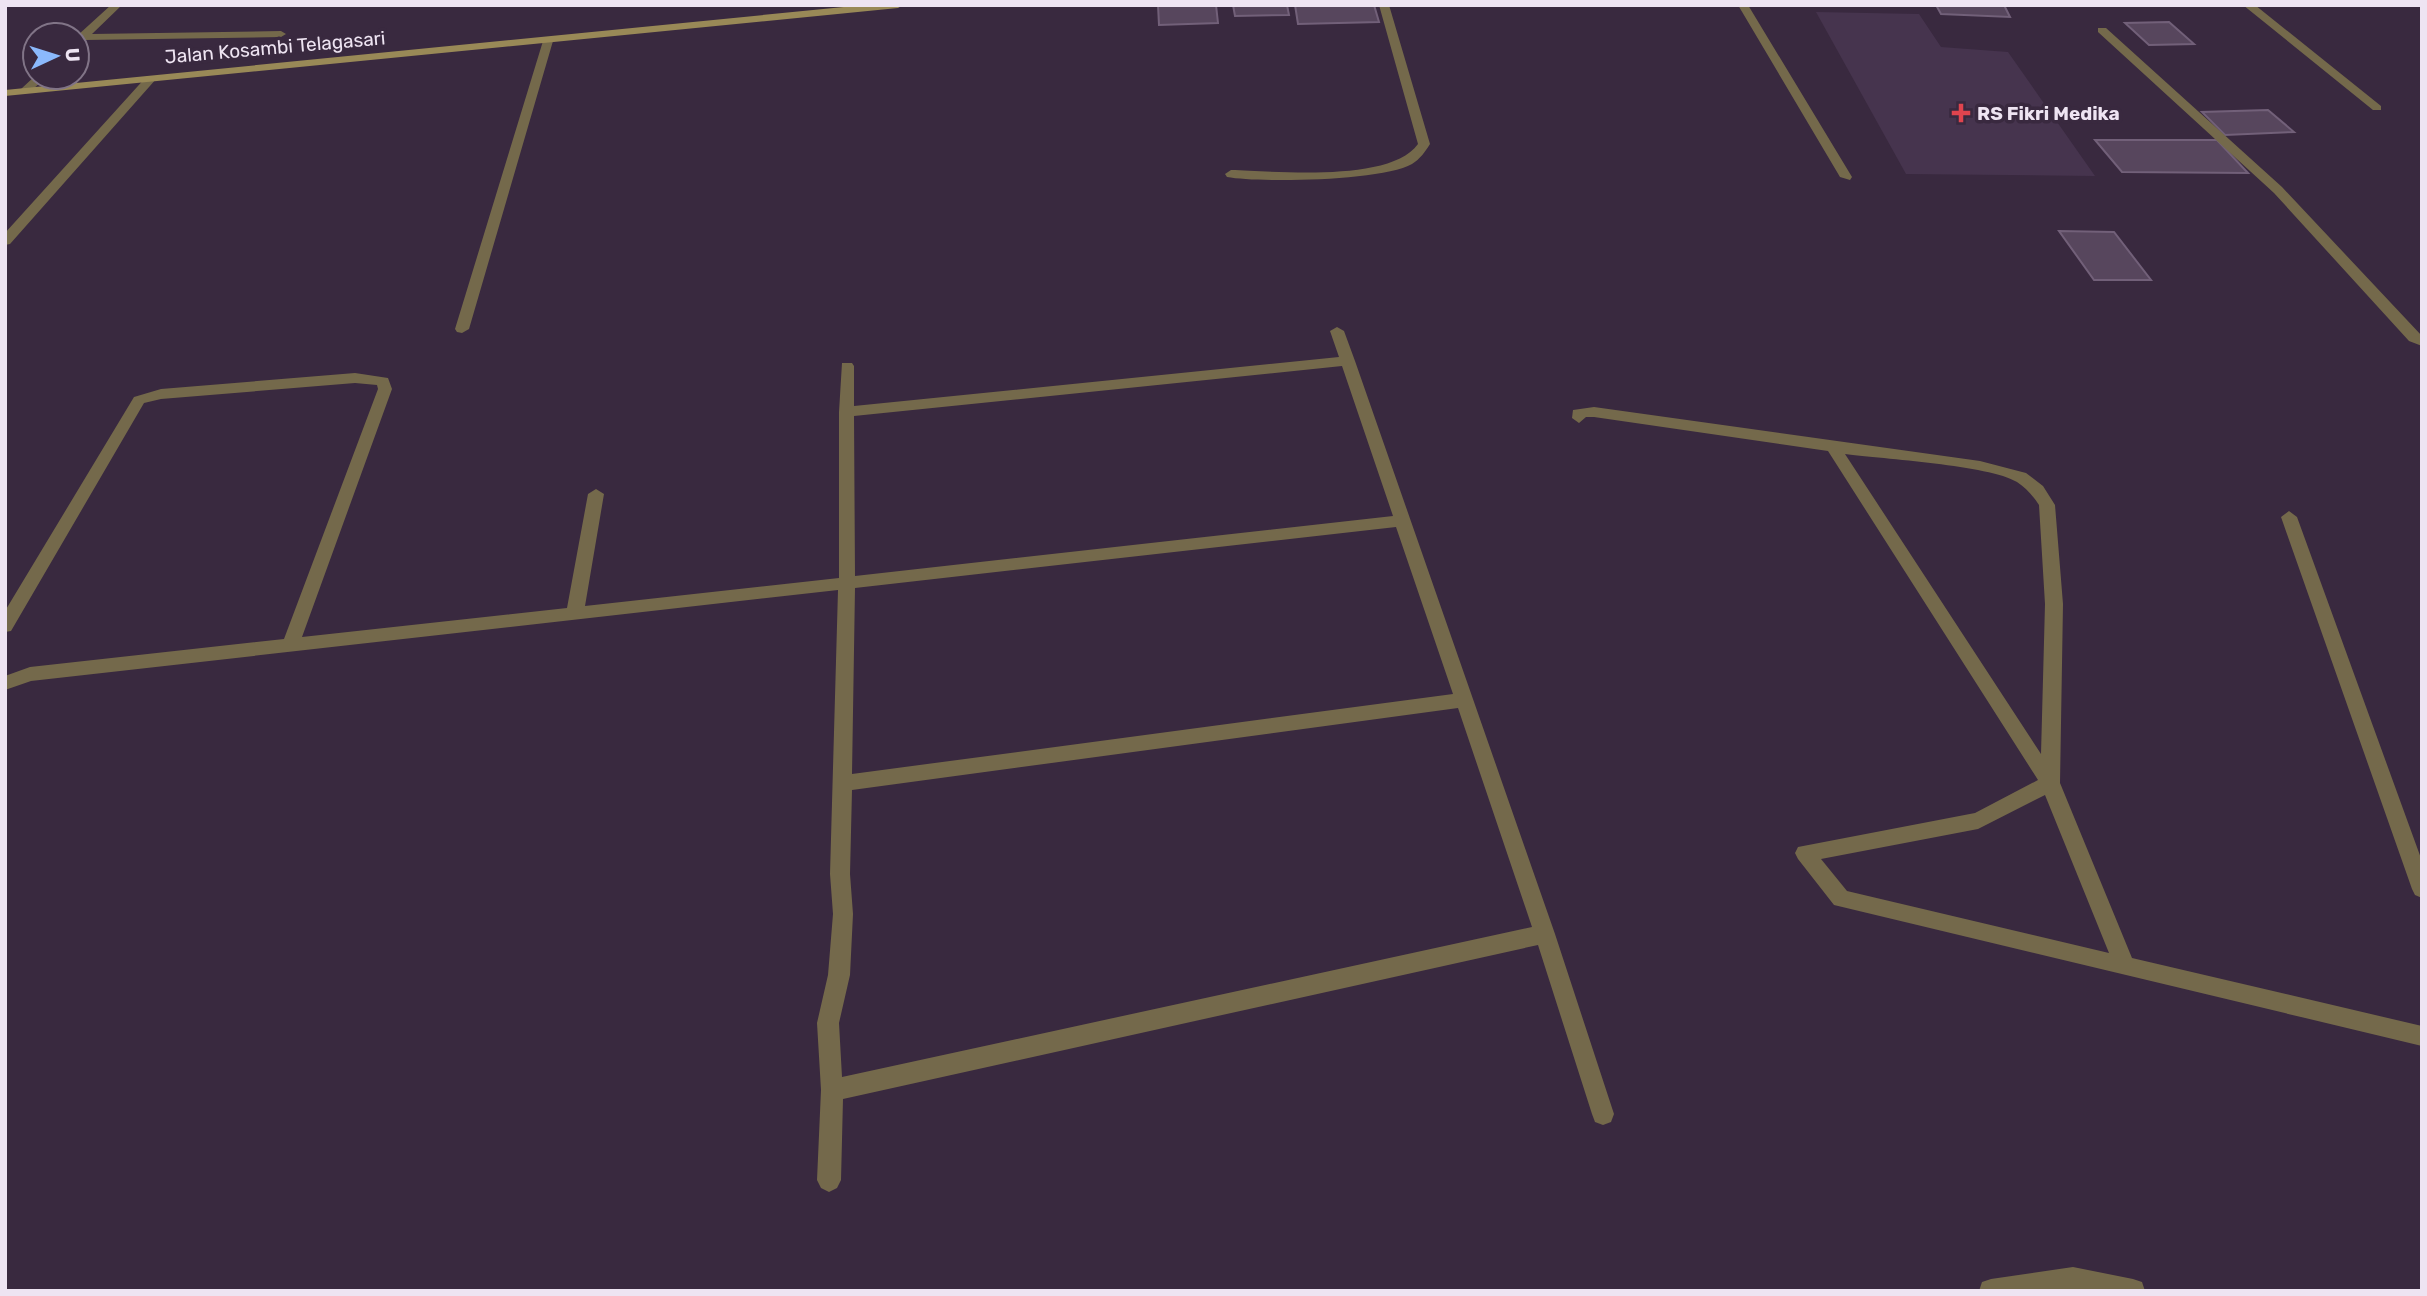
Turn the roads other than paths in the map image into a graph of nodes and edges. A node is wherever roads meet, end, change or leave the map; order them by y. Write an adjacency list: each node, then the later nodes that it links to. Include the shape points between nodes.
1 (117, 5): 6 (street)
2 (898, 5): 10 (main road, Jalan Kosambi Telagasari)
3 (1384, 5): 14 (street, via 1424,144 1418,154 1404,164 1376,172)
4 (1743, 5): 15 (street)
5 (2248, 5): 13 (street)
6 (91, 30)
7 (2102, 30): 19 (street, via 2278,190)
8 (281, 34): 9 (street)
9 (91, 40)
10 (548, 41): 11 (main road, Jalan Kosambi Telagasari); 17 (street)
11 (151, 78): 12 (main road, Jalan Kosambi Telagasari); 16 (street)
12 (91, 84)
13 (2377, 108)
14 (1231, 174)
15 (1846, 177)
16 (5, 241)
17 (463, 329)
18 (1337, 331): 20 (street)
19 (2422, 342)
20 (1348, 361): 22 (street); 27 (street)
21 (847, 366): 22 (street)
22 (846, 412): 28 (street)
23 (1579, 418): 24 (street, via 1578,413 1594,412)
24 (1833, 447): 37 (street); 37 (street, via 1980,466 2020,477 2047,505 2054,604)
25 (596, 494): 29 (street)
26 (2290, 517): 38 (street)
27 (1402, 521): 28 (street); 35 (street)
28 (847, 583): 29 (street); 36 (street)
29 (575, 613): 31 (street)
30 (5, 626): 31 (street, via 139,400 161,394 355,378 383,381 385,389)
31 (290, 645): 33 (street)
32 (5, 668): 33 (street)
33 (30, 674): 34 (street)
34 (5, 683)
35 (1464, 700): 36 (street); 39 (street)
36 (842, 783): 42 (street, via 843,914 839,975 828,1023)
37 (2050, 783): 40 (street); 40 (street, via 1978,821 1805,853 1841,899)
38 (2422, 889)
39 (1545, 934): 42 (street); 43 (street)
40 (2124, 966): 41 (street)
41 (2422, 1036)
42 (832, 1090): 44 (street)
43 (1603, 1114)
44 (829, 1180)
45 (1991, 1291): 46 (street, via 2073,1279)
46 (2133, 1291)

